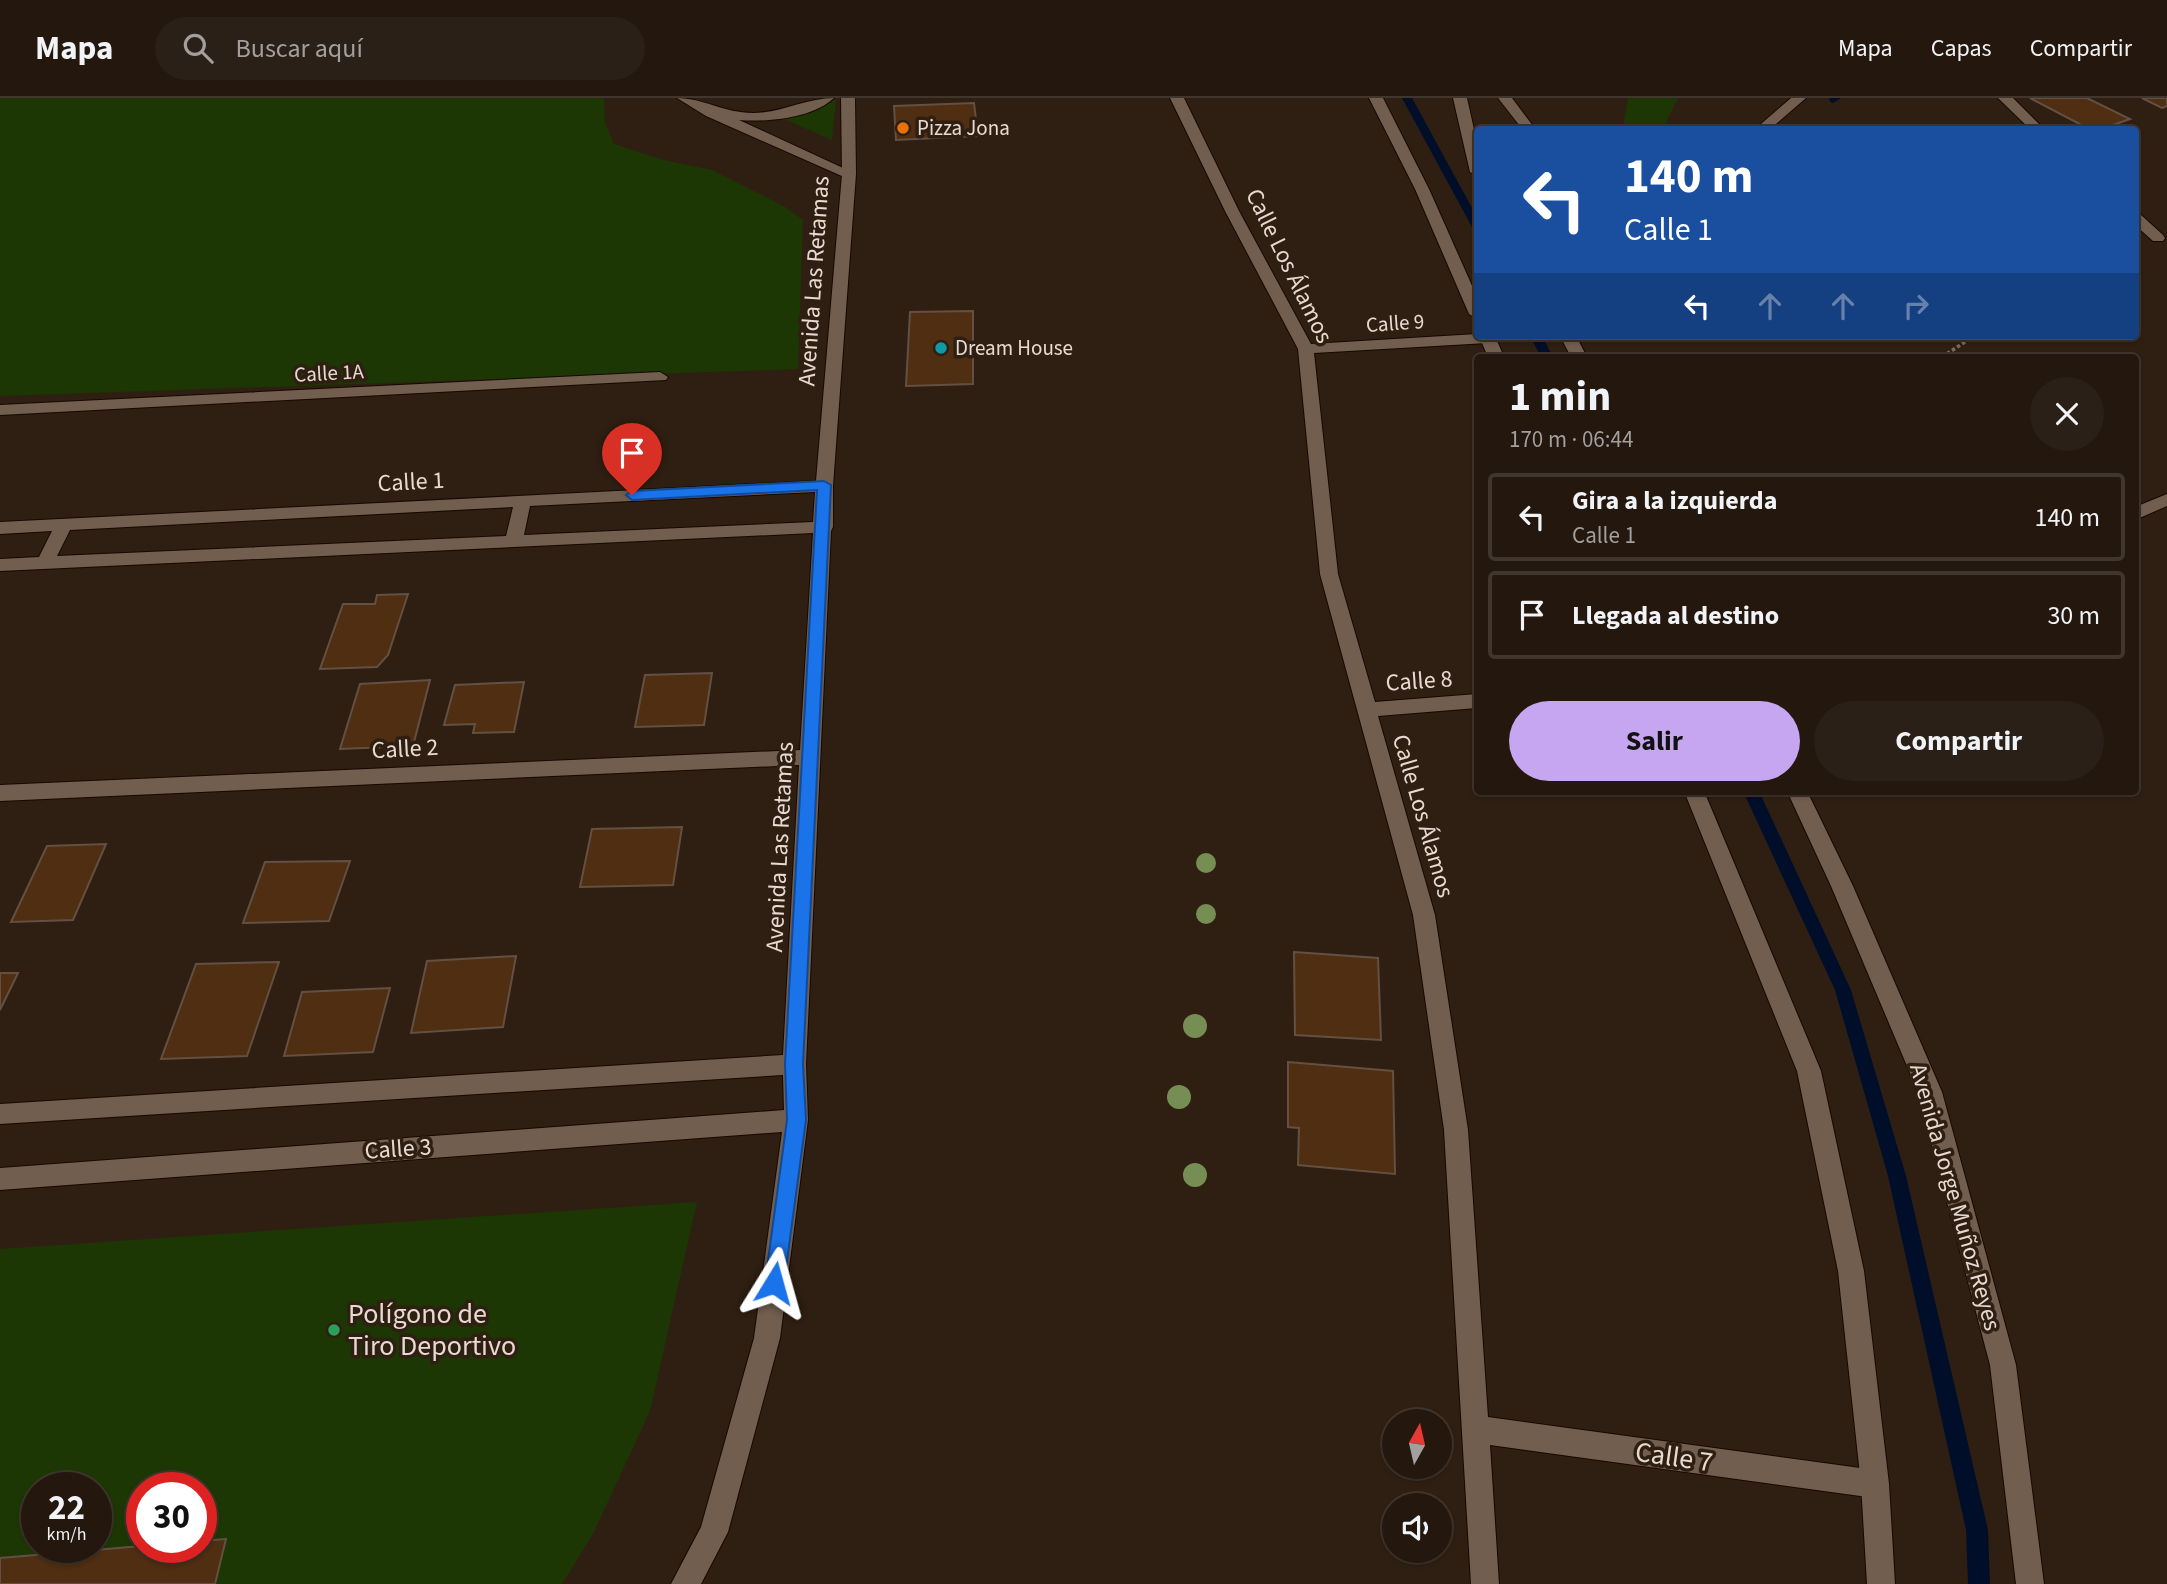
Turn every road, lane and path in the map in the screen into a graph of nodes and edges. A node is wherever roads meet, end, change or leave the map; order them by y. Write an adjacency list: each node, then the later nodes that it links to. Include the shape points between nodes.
1 (684, 98): 10 (street)
2 (827, 98): 10 (street, via 768,115)
3 (848, 98): 15 (street, Avenida Las Retamas)
4 (1177, 98): 21 (street, Calle Los Álamos)
5 (1376, 98): 18 (street)
6 (1460, 98): 14 (street)
7 (1505, 98): 11 (street)
8 (1799, 98): 12 (street)
9 (2005, 98): 13 (street)
10 (711, 113): 15 (street)
11 (1527, 126)
12 (1766, 126)
13 (2035, 126)
14 (1474, 162)
15 (849, 174): 25 (street, Avenida Las Retamas)
16 (2139, 221): 17 (street)
17 (2158, 238)
18 (1474, 307)
19 (1474, 338): 21 (street, Calle 9)
20 (1968, 340): 22 (path)
21 (1306, 349): 36 (street, Calle Los Álamos, via 1329,574)
22 (1947, 354)
23 (660, 377): 24 (street, Calle 1A)
24 (0, 410)
25 (824, 485): 27 (street, Calle 1); 30 (street, Avenida Las Retamas)
26 (2167, 499): 28 (street)
27 (523, 501): 29 (street, Calle 1); 32 (street)
28 (2139, 512)
29 (64, 524): 31 (street, Calle 1); 33 (street)
30 (824, 527): 32 (street); 37 (street, Avenida Las Retamas)
31 (0, 528)
32 (514, 541): 33 (street)
33 (45, 563): 34 (street)
34 (0, 565)
35 (1474, 701): 36 (street, Calle 8)
36 (1366, 710): 45 (street, Calle Los Álamos, via 1424,915 1456,1130)
37 (812, 757): 38 (street, Calle 2); 41 (street, Avenida Las Retamas)
38 (0, 793)
39 (1696, 795): 46 (street, via 1809,1071 1851,1271)
40 (1799, 795): 50 (street, Avenida Jorge Muñoz Reyes, via 1930,1092 2003,1366)
41 (794, 1064): 42 (street); 43 (street, Avenida Las Retamas)
42 (0, 1114)
43 (796, 1120): 44 (street, Calle 3); 47 (street, Avenida Las Retamas, via 767,1338 713,1532)
44 (0, 1179)
45 (1474, 1429): 46 (street, Calle 7); 48 (street, Calle Los Álamos)
46 (1875, 1484): 49 (street)
47 (685, 1584)
48 (1485, 1584)
49 (1881, 1584)
50 (2031, 1584)

